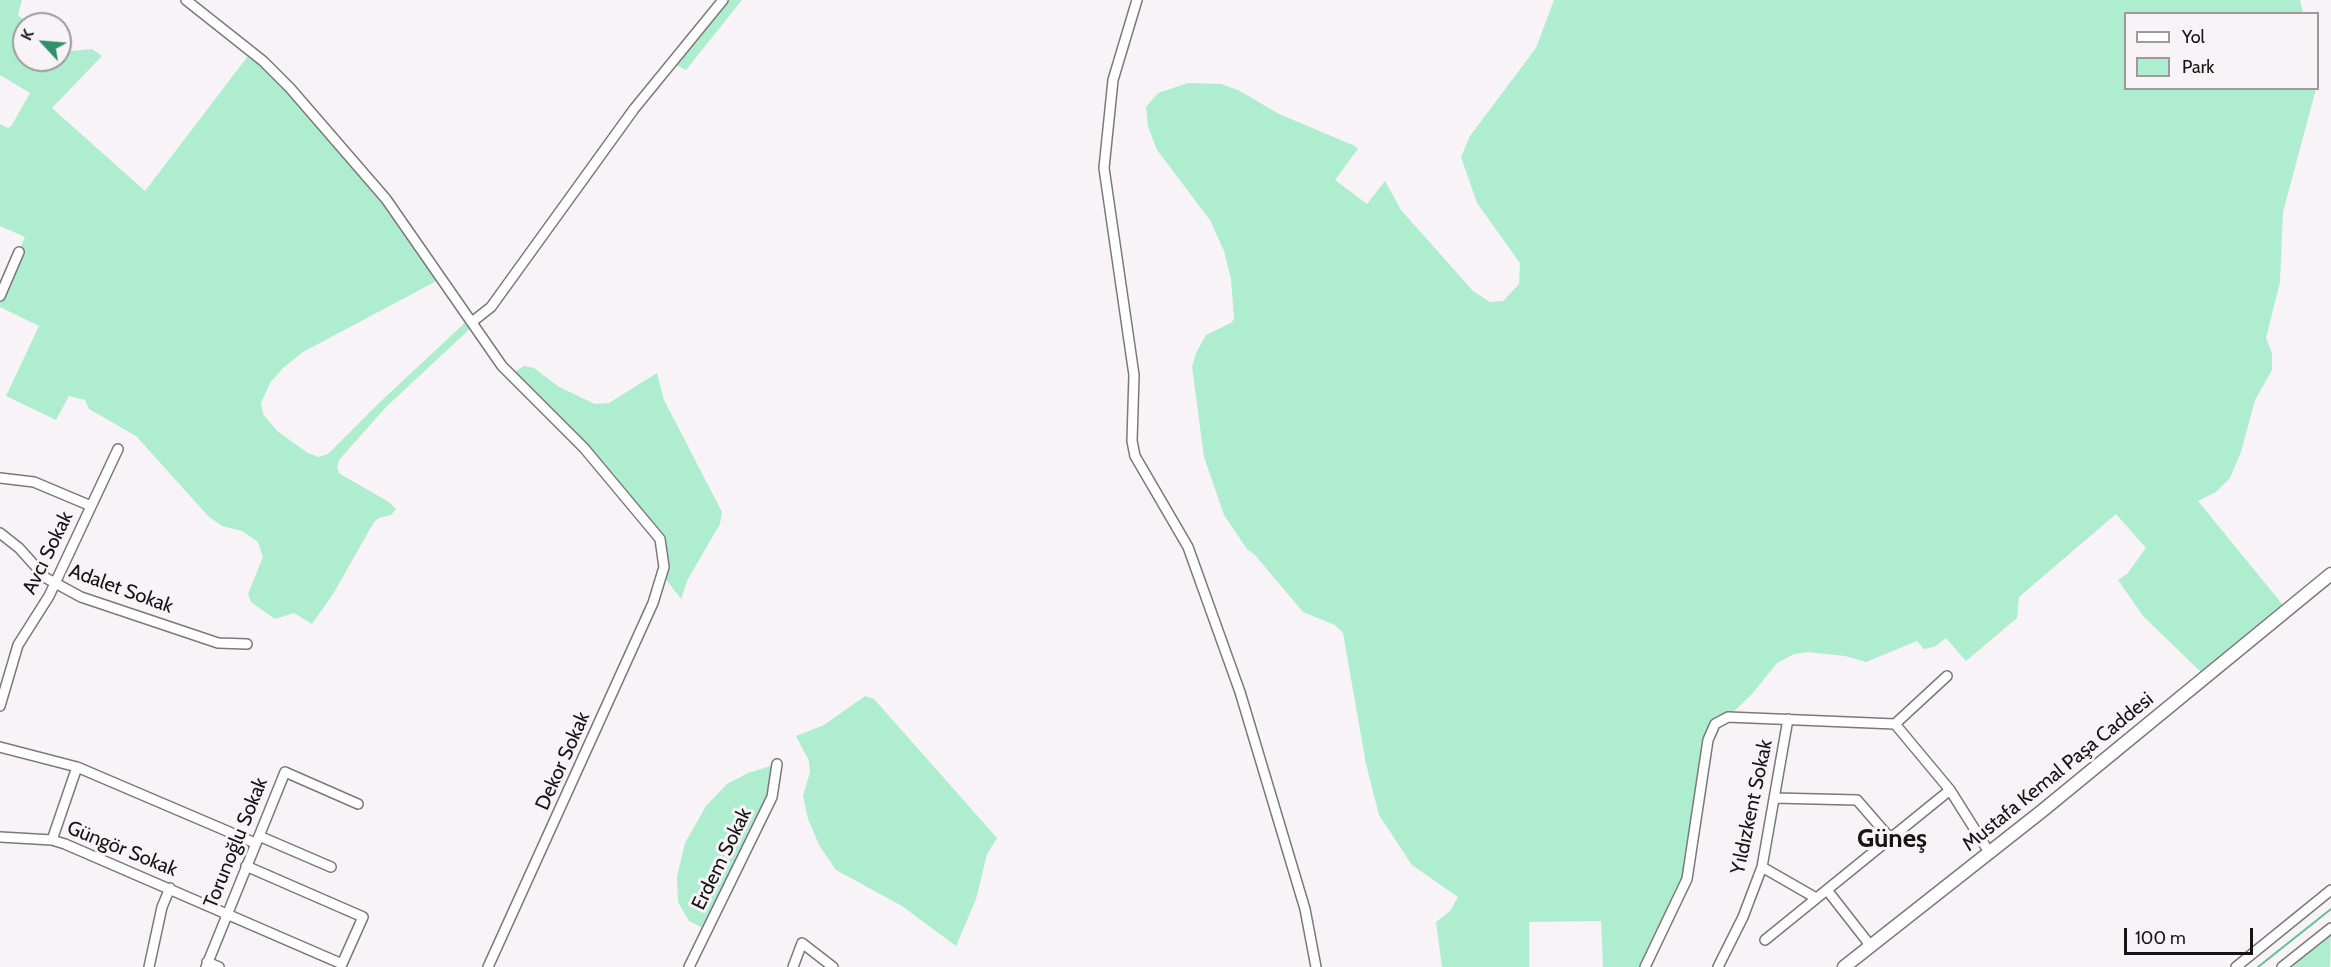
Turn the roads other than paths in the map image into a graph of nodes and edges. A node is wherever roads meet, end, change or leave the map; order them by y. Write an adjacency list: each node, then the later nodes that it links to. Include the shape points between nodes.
1 (186, 0): 6 (street, via 263,61 290,88 386,199)
2 (723, 0): 6 (street, via 634,109 491,307)
3 (1137, 0): 47 (street, via 1113,80 1104,168 1134,375 1132,441 1135,456 1197,570 1240,693 1311,933)
4 (19, 252): 5 (street)
5 (0, 296)
6 (472, 321): 43 (street, Dekor Sokak, via 502,366 584,448 646,521 660,539 664,567 653,603)
7 (118, 449): 9 (street, Avcı Sokak)
8 (0, 477): 9 (street, via 34,482)
9 (91, 506): 12 (street, Avcı Sokak)
10 (0, 533): 12 (street, Adalet Sokak)
11 (2331, 574): 28 (street, Mustafa Kemal Paşa Caddesi)
12 (54, 584): 13 (street, Adalet Sokak, via 105,606 202,638); 15 (street, Avcı Sokak, via 18,645)
13 (247, 644)
14 (1947, 676): 17 (street)
15 (0, 706)
16 (1788, 719): 17 (street); 22 (street, Yıldızkent Sokak); 48 (street, via 1728,717 1711,730 1690,871)
17 (1895, 724): 21 (street)
18 (0, 747): 20 (street)
19 (777, 764): 44 (street, Erdem Sokak, via 772,797)
20 (77, 767): 26 (street); 27 (street)
21 (1950, 790): 25 (street); 28 (street)
22 (1774, 798): 25 (street, via 1857,800); 31 (street, Yıldızkent Sokak)
23 (358, 804): 26 (street, Torunoğlu Sokak, via 285,772)
24 (0, 837): 27 (street, Güngör Sokak)
25 (1890, 838): 33 (street)
26 (257, 839): 29 (street, Torunoğlu Sokak); 30 (street)
27 (52, 840): 32 (street, Güngör Sokak)
28 (1989, 852): 39 (street, Mustafa Kemal Paşa Caddesi)
29 (246, 866): 36 (street, Torunoğlu Sokak); 36 (street, Güngör Sokak, via 363,917 342,964)
30 (332, 867)
31 (1762, 867): 35 (street); 49 (street, Yıldızkent Sokak)
32 (170, 888): 36 (street, Güngör Sokak); 41 (street)
33 (1827, 890): 35 (street); 39 (street)
34 (2331, 890): 51 (street)
35 (1816, 898): 38 (street)
36 (227, 912): 40 (street, Torunoğlu Sokak)
37 (2331, 928): 52 (street)
38 (1765, 940)
39 (1870, 945): 50 (street, Mustafa Kemal Paşa Caddesi)
40 (206, 964): 42 (street)
41 (149, 967)
42 (219, 967)
43 (488, 967)
44 (689, 967)
45 (793, 967): 46 (street, via 802,943)
46 (833, 967)
47 (1316, 967)
48 (1645, 967)
49 (1718, 967)
50 (1844, 967)
51 (2236, 967)
52 (2282, 967)

